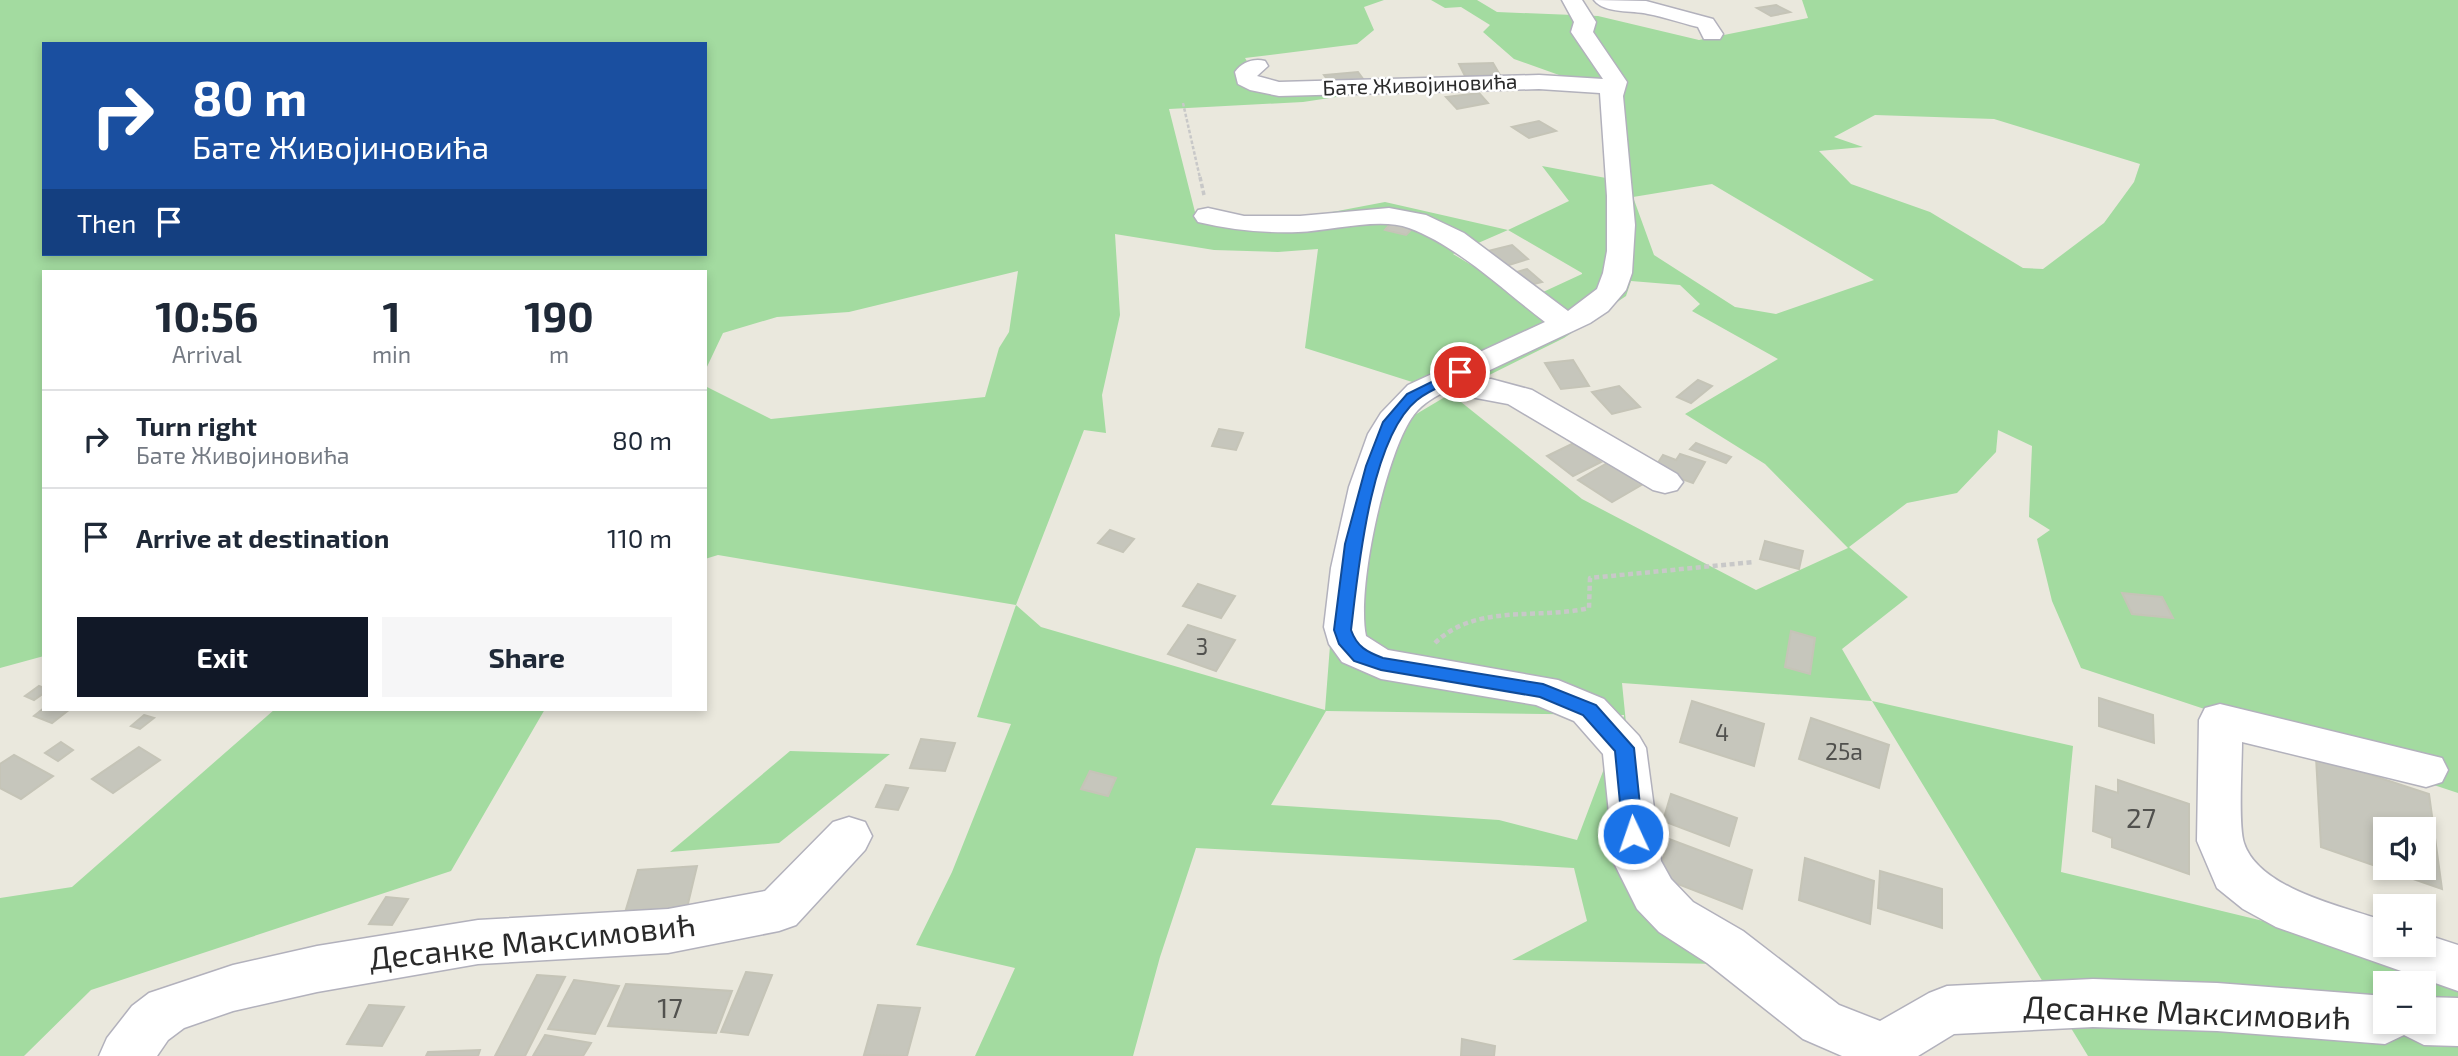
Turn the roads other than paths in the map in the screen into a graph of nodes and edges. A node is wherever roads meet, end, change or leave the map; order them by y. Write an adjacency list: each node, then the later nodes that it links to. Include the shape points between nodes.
1 (1572, 0): 5 (street, via 1584,22 1582,32 1608,64)
2 (1604, 0): 3 (street, via 1706,23)
3 (1712, 34)
4 (1257, 66): 5 (street, Бате Живојиновића, via 1246,72 1246,79 1279,89 1539,82)
5 (1614, 87): 7 (street, via 1622,236 1618,272 1602,301)
6 (1209, 216): 7 (street, via 1244,224 1389,216 1416,221 1454,239)
7 (1566, 324): 8 (street)
8 (1441, 382): 9 (street, via 1520,397); 18 (street, via 1412,397 1390,422 1374,466 1353,544 1343,630 1348,644 1360,656 1381,664 1543,691 1589,710 1624,748 1638,863 1654,894 1676,917 1725,947 1821,1022)
9 (1665, 482)
10 (2426, 771): 12 (street, via 2220,720 2220,841 2234,874 2293,912)
11 (849, 836): 19 (street, Десанке Максимовић, via 779,910 668,931 478,942 317,969 233,988 167,1010 150,1023)
12 (2373, 939)
13 (2425, 957): 14 (street)
14 (2458, 968)
15 (2373, 1019): 18 (street, Десанке Максимовић, via 2094,1003 1947,1010)
16 (2436, 1021): 17 (street)
17 (2458, 1022)
18 (1881, 1052)
19 (126, 1056)

